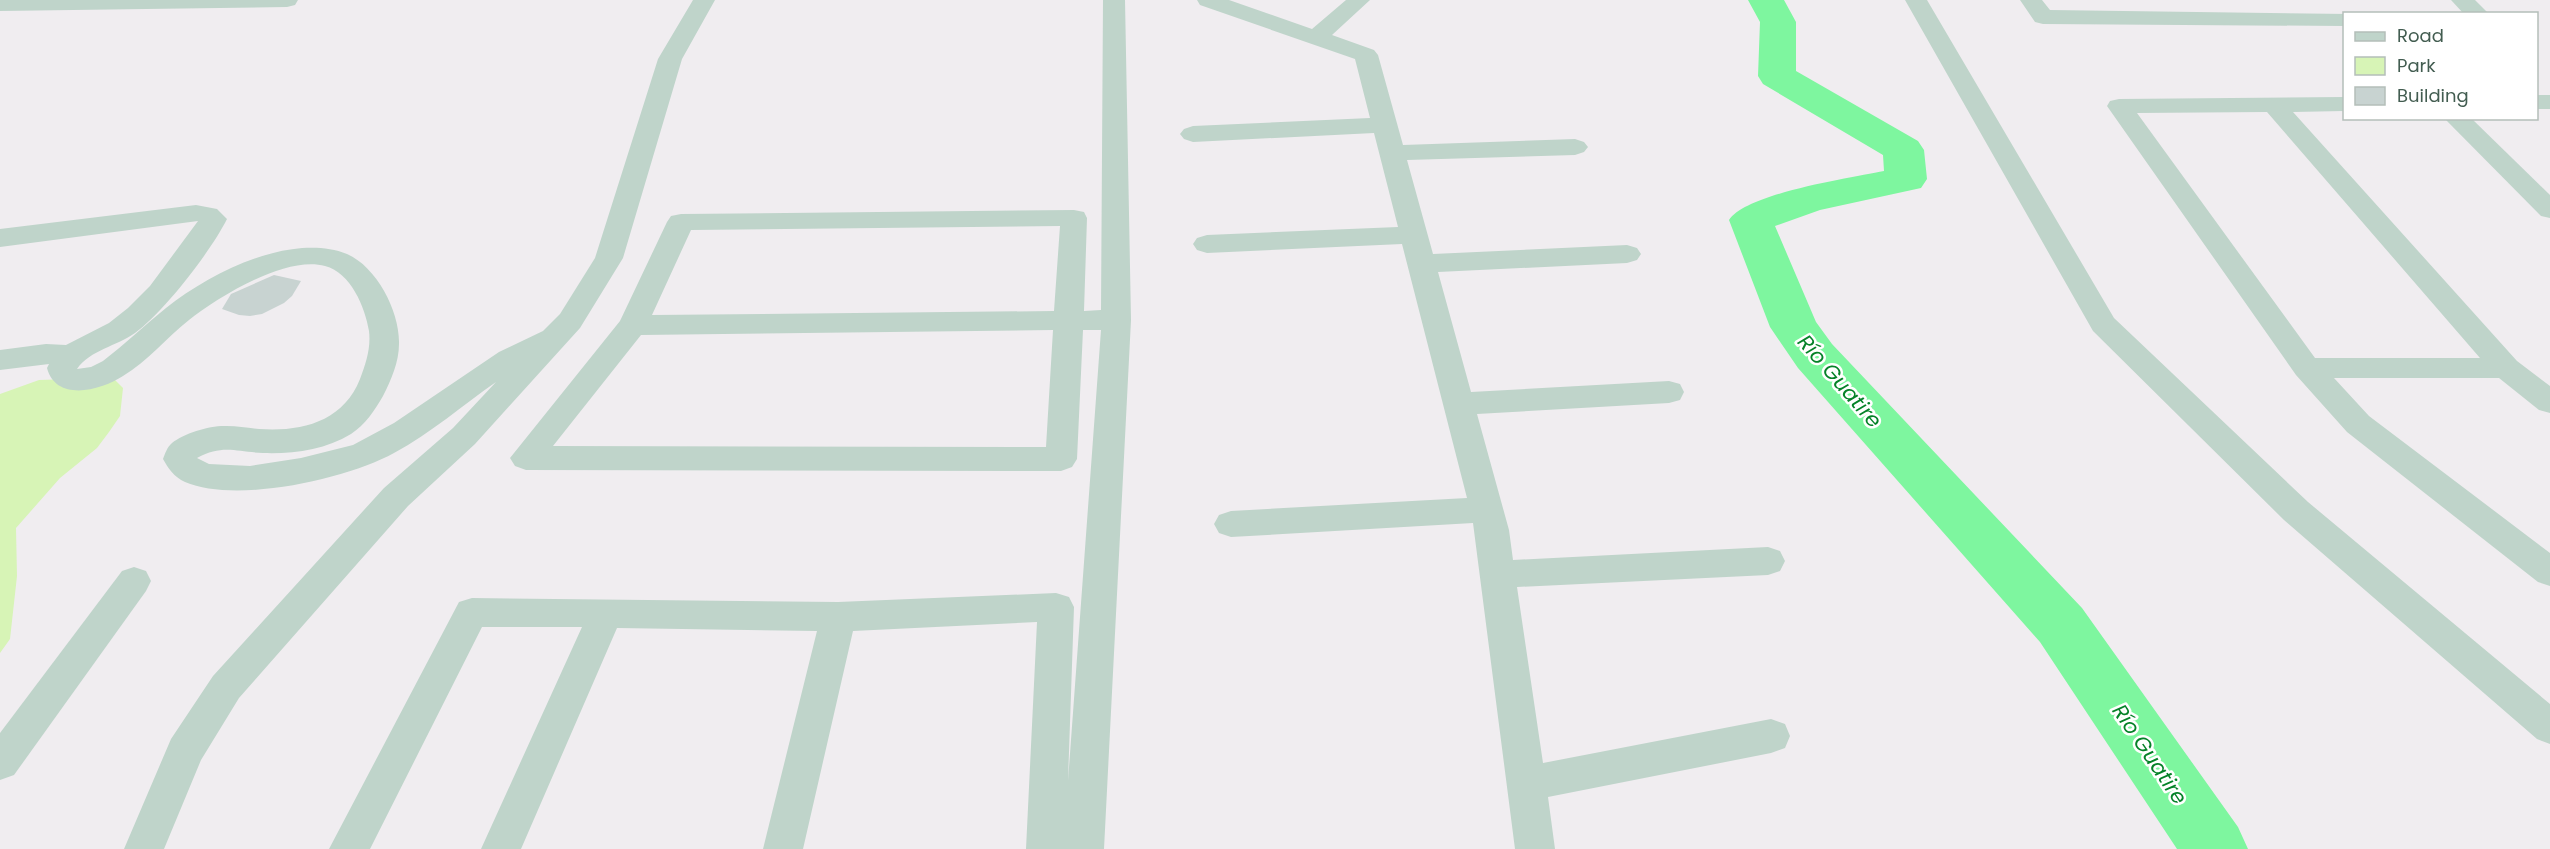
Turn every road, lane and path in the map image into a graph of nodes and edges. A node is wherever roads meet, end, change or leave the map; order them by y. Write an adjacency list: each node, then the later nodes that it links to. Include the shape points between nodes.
1 (287, 0): 11 (street)
2 (705, 0): 30 (street, via 670,59 609,258)
3 (1114, 0): 27 (street)
4 (1208, 0): 15 (street)
5 (1359, 0): 15 (street)
6 (1916, 0): 46 (street, via 2103,324 2296,511)
7 (2031, 0): 13 (street, via 2043,17)
8 (2180, 0): 13 (street)
9 (2319, 0): 14 (street)
10 (2462, 0): 12 (street)
11 (0, 4)
12 (2476, 12)
13 (2196, 18): 14 (street)
14 (2342, 19)
15 (1316, 38): 20 (street, via 1366,55)
16 (2273, 104): 17 (street); 33 (street, via 2119,106); 34 (street)
17 (2343, 104)
18 (2458, 120): 22 (street)
19 (1192, 134): 20 (street)
20 (1389, 139): 21 (street); 25 (street)
21 (1575, 147)
22 (2550, 210)
23 (0, 238): 31 (street, via 184,214 199,213 213,219 142,312 125,327)
24 (1207, 244): 25 (street)
25 (1418, 249): 26 (street); 37 (street)
26 (1627, 254)
27 (1116, 320): 28 (street); 55 (street)
28 (1067, 321): 29 (street); 29 (street, via 1074,218 681,222); 29 (street, via 1061,459 526,458)
29 (633, 325)
30 (555, 339): 31 (street, via 532,346 485,374 383,445 341,462 237,478 188,471 179,459 182,452 217,438 278,442 331,432 357,414 366,402 385,355 384,334 372,296 343,263 333,258 295,258 240,276 185,308 113,369 100,375 70,380 62,368); 50 (street, via 464,436 396,497 226,687 185,751)
31 (72, 355): 32 (street)
32 (0, 360)
33 (2307, 368): 34 (street); 41 (street, via 2358,424)
34 (2505, 368): 36 (street)
35 (1669, 392): 37 (street)
36 (2550, 402)
37 (1458, 404): 38 (street)
38 (1487, 510): 39 (street); 42 (street)
39 (1231, 524)
40 (1768, 561): 42 (street)
41 (2550, 572)
42 (1500, 574): 49 (street)
43 (134, 580): 48 (street)
44 (606, 613): 45 (street); 51 (street, via 472,612); 52 (street)
45 (838, 617): 53 (street); 54 (street, via 1056,607)
46 (2550, 727)
47 (1771, 736): 49 (street)
48 (0, 763)
49 (1525, 784): 56 (street)
50 (144, 849)
51 (349, 849)
52 (501, 849)
53 (783, 849)
54 (1046, 849)
55 (1084, 849)
56 (1535, 849)

